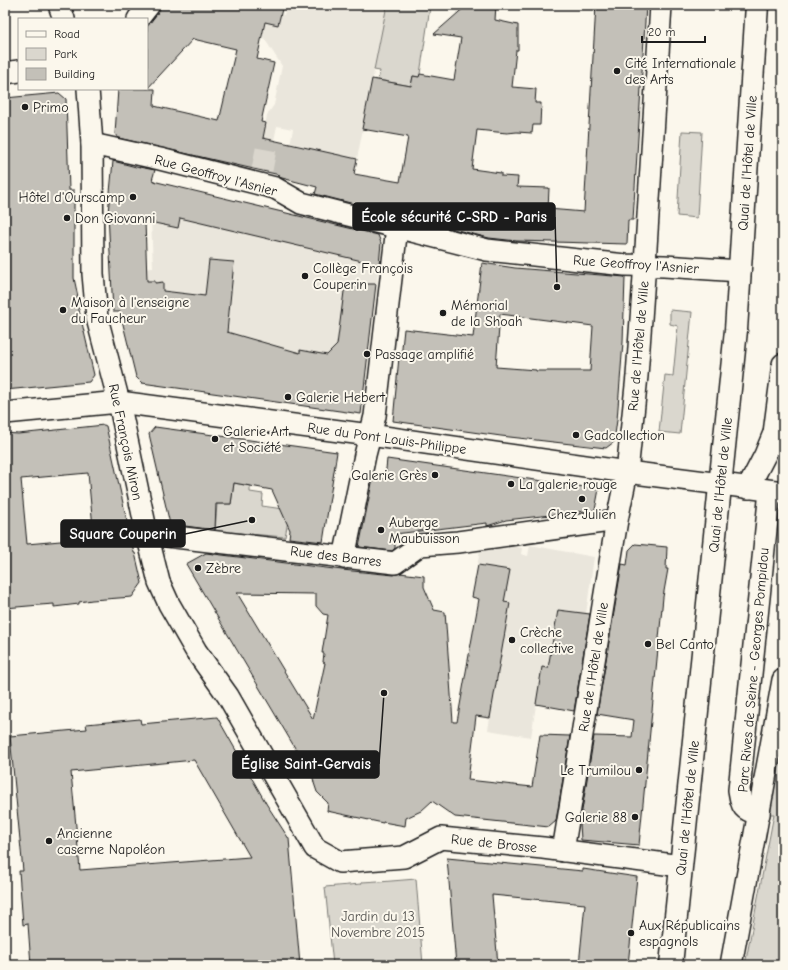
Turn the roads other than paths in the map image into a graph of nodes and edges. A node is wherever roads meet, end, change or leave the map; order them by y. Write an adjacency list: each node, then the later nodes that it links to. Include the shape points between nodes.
1 (59, 5): 5 (street)
2 (149, 5): 6 (street)
3 (661, 5): 12 (street, Rue de l'Hôtel de Ville)
4 (757, 5): 13 (main road, Quai de l'Hôtel de Ville)
5 (64, 18)
6 (139, 18)
7 (18, 71): 8 (street)
8 (5, 73)
9 (88, 90): 10 (street, Rue François Miron)
10 (92, 144): 11 (street, Rue Geoffroy l'Asnier, via 261,177 301,203); 15 (street, Rue François Miron, via 93,274 97,318)
11 (397, 227): 12 (street, Rue Geoffroy l'Asnier, via 487,250); 17 (street, via 375,416)
12 (645, 266): 13 (street, Rue Geoffroy l'Asnier); 18 (street, Rue de l'Hôtel de Ville)
13 (740, 271): 19 (main road, Quai de l'Hôtel de Ville)
14 (783, 364): 20 (street, via 774,433)
15 (119, 402): 16 (street, Rue du Pont Louis-Philippe); 17 (street, Rue du Pont Louis-Philippe); 23 (street, Rue François Miron)
16 (5, 413)
17 (370, 435): 18 (street, Rue du Pont Louis-Philippe); 24 (street)
18 (627, 472): 19 (street, Rue du Pont Louis-Philippe); 22 (street, Rue de l'Hôtel de Ville)
19 (721, 484): 20 (street, Rue du Pont Louis-Philippe); 29 (main road, Quai de l'Hôtel de Ville)
20 (748, 488): 21 (street, Rue du Pont Louis-Philippe)
21 (777, 491): 26 (street, Parc Rives de Seine - Georges Pompidou, via 740,790 742,804 747,811)
22 (617, 520): 24 (street, Rue des Barres, via 458,542 420,544 395,563); 28 (street, Rue de l'Hôtel de Ville)
23 (158, 535): 24 (street, Rue des Barres); 27 (street, Rue François Miron, via 159,582 170,604 196,651 228,696)
24 (344, 558)
25 (783, 680): 26 (street, Parc Rives de Seine - Georges Pompidou)
26 (759, 814): 31 (street, Parc Rives de Seine - Georges Pompidou)
27 (316, 848): 28 (street, Rue de Brosse, via 340,862 404,857 441,838)
28 (563, 851): 29 (street, Rue de Brosse)
29 (681, 866): 30 (main road, Quai de l'Hôtel de Ville)
30 (671, 965)
31 (731, 965)

